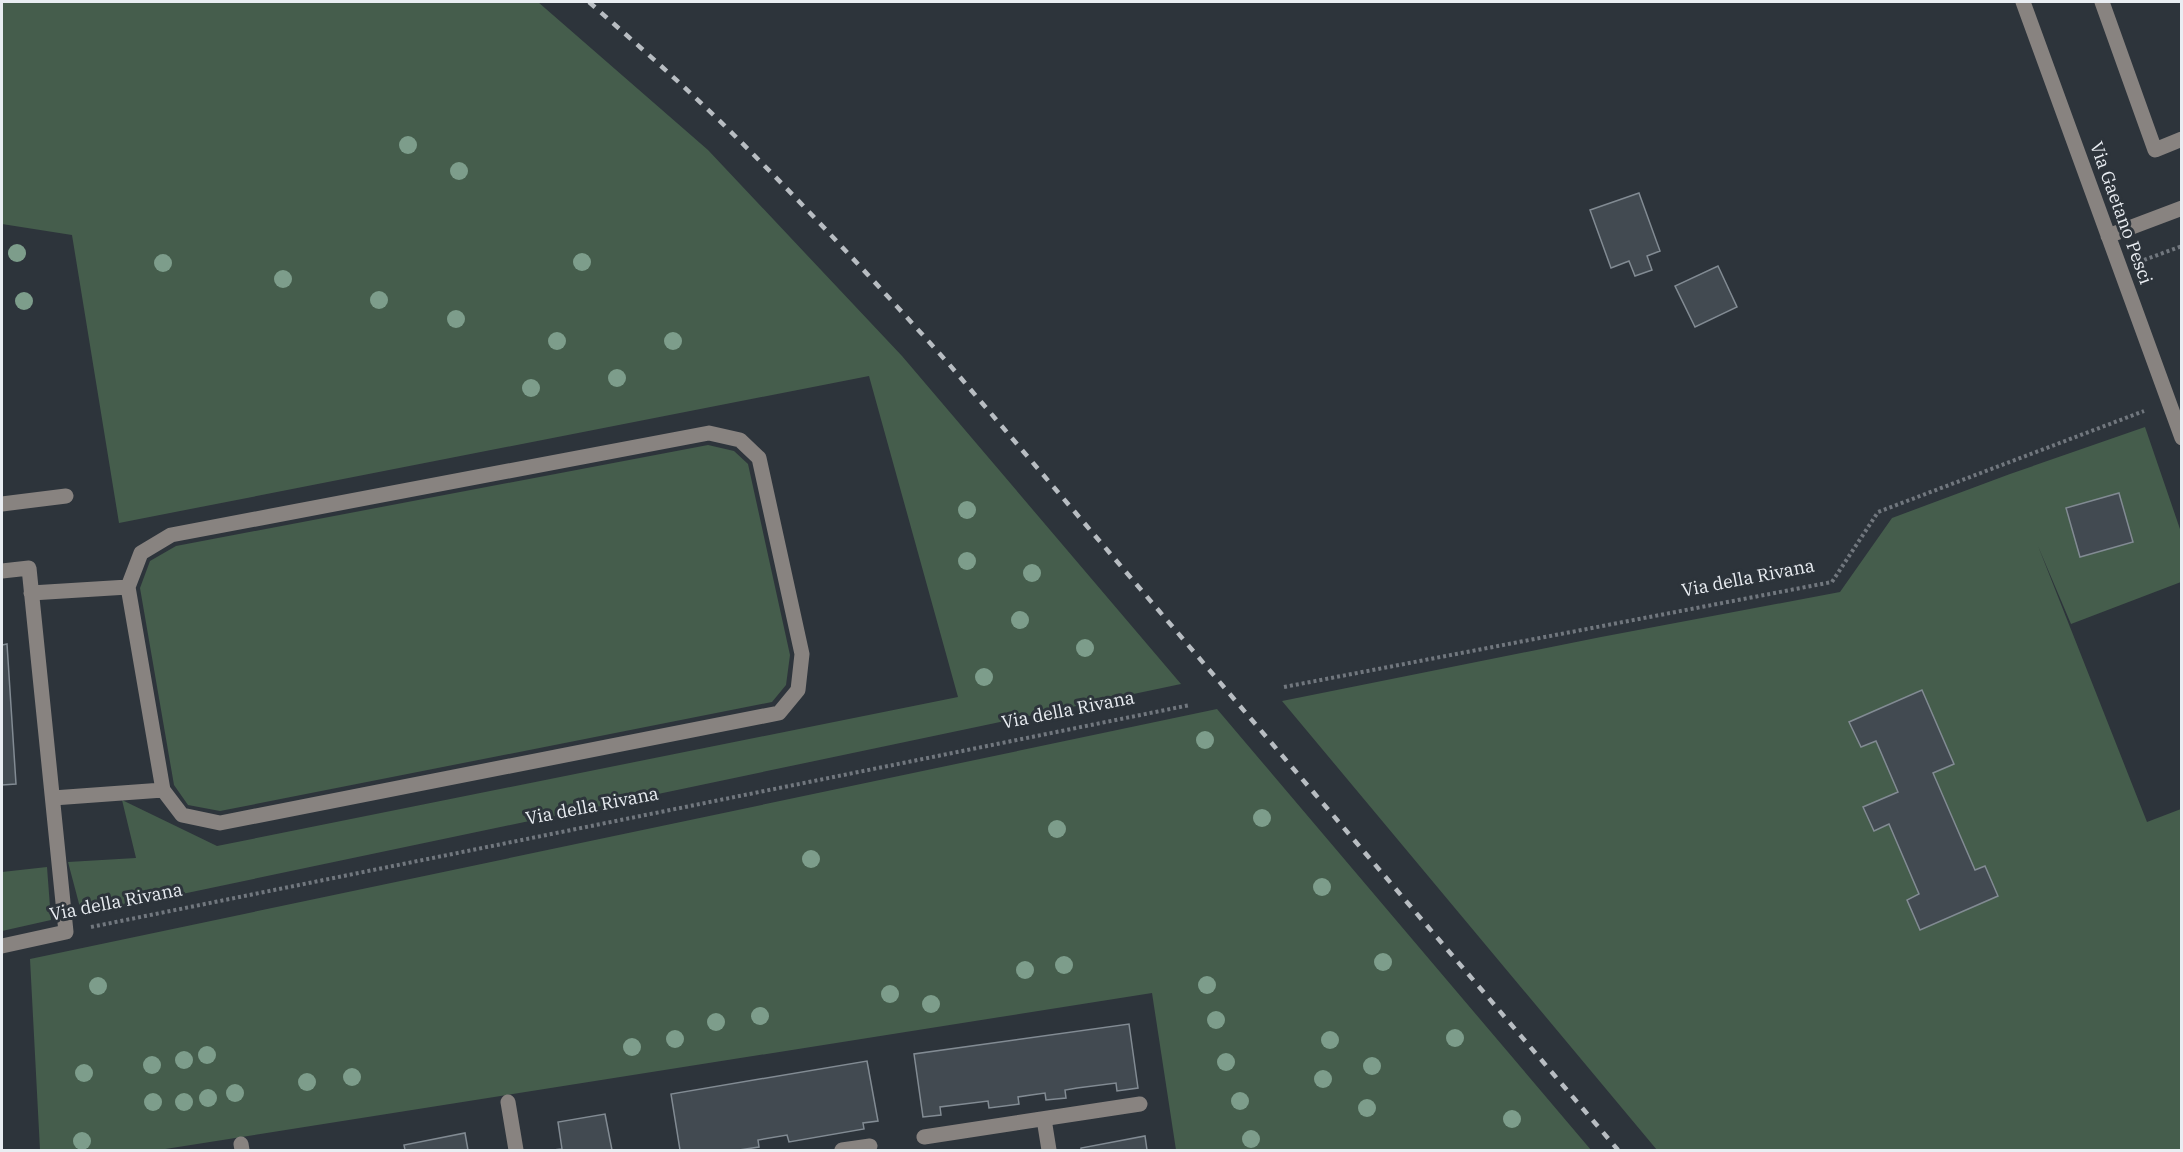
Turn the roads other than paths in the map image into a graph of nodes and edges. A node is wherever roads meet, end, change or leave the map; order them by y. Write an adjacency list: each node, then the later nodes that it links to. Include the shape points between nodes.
1 (2023, 2): 5 (street, Via Gaetano Pesci)
2 (2102, 2): 3 (street, via 2155,150)
3 (2181, 139)
4 (2181, 208): 5 (street)
5 (2108, 236): 6 (street, Via Gaetano Pesci)
6 (2181, 438)
7 (66, 496): 8 (street)
8 (2, 504)
9 (2, 571): 11 (street, via 29,567)
10 (128, 587): 11 (street); 12 (street); 12 (street, via 141,553 171,535 709,433 740,440 759,458 802,654 798,690 779,713 220,823 182,815)
11 (31, 593): 13 (street)
12 (163, 790): 13 (street)
13 (53, 798): 14 (street, Via della Rivana, via 66,932)
14 (2, 946)
15 (508, 1102): 20 (street)
16 (1140, 1104): 17 (street)
17 (1044, 1119): 18 (street); 22 (street)
18 (924, 1137)
19 (870, 1146): 21 (street)
20 (516, 1150)
21 (842, 1150)
22 (1049, 1150)

